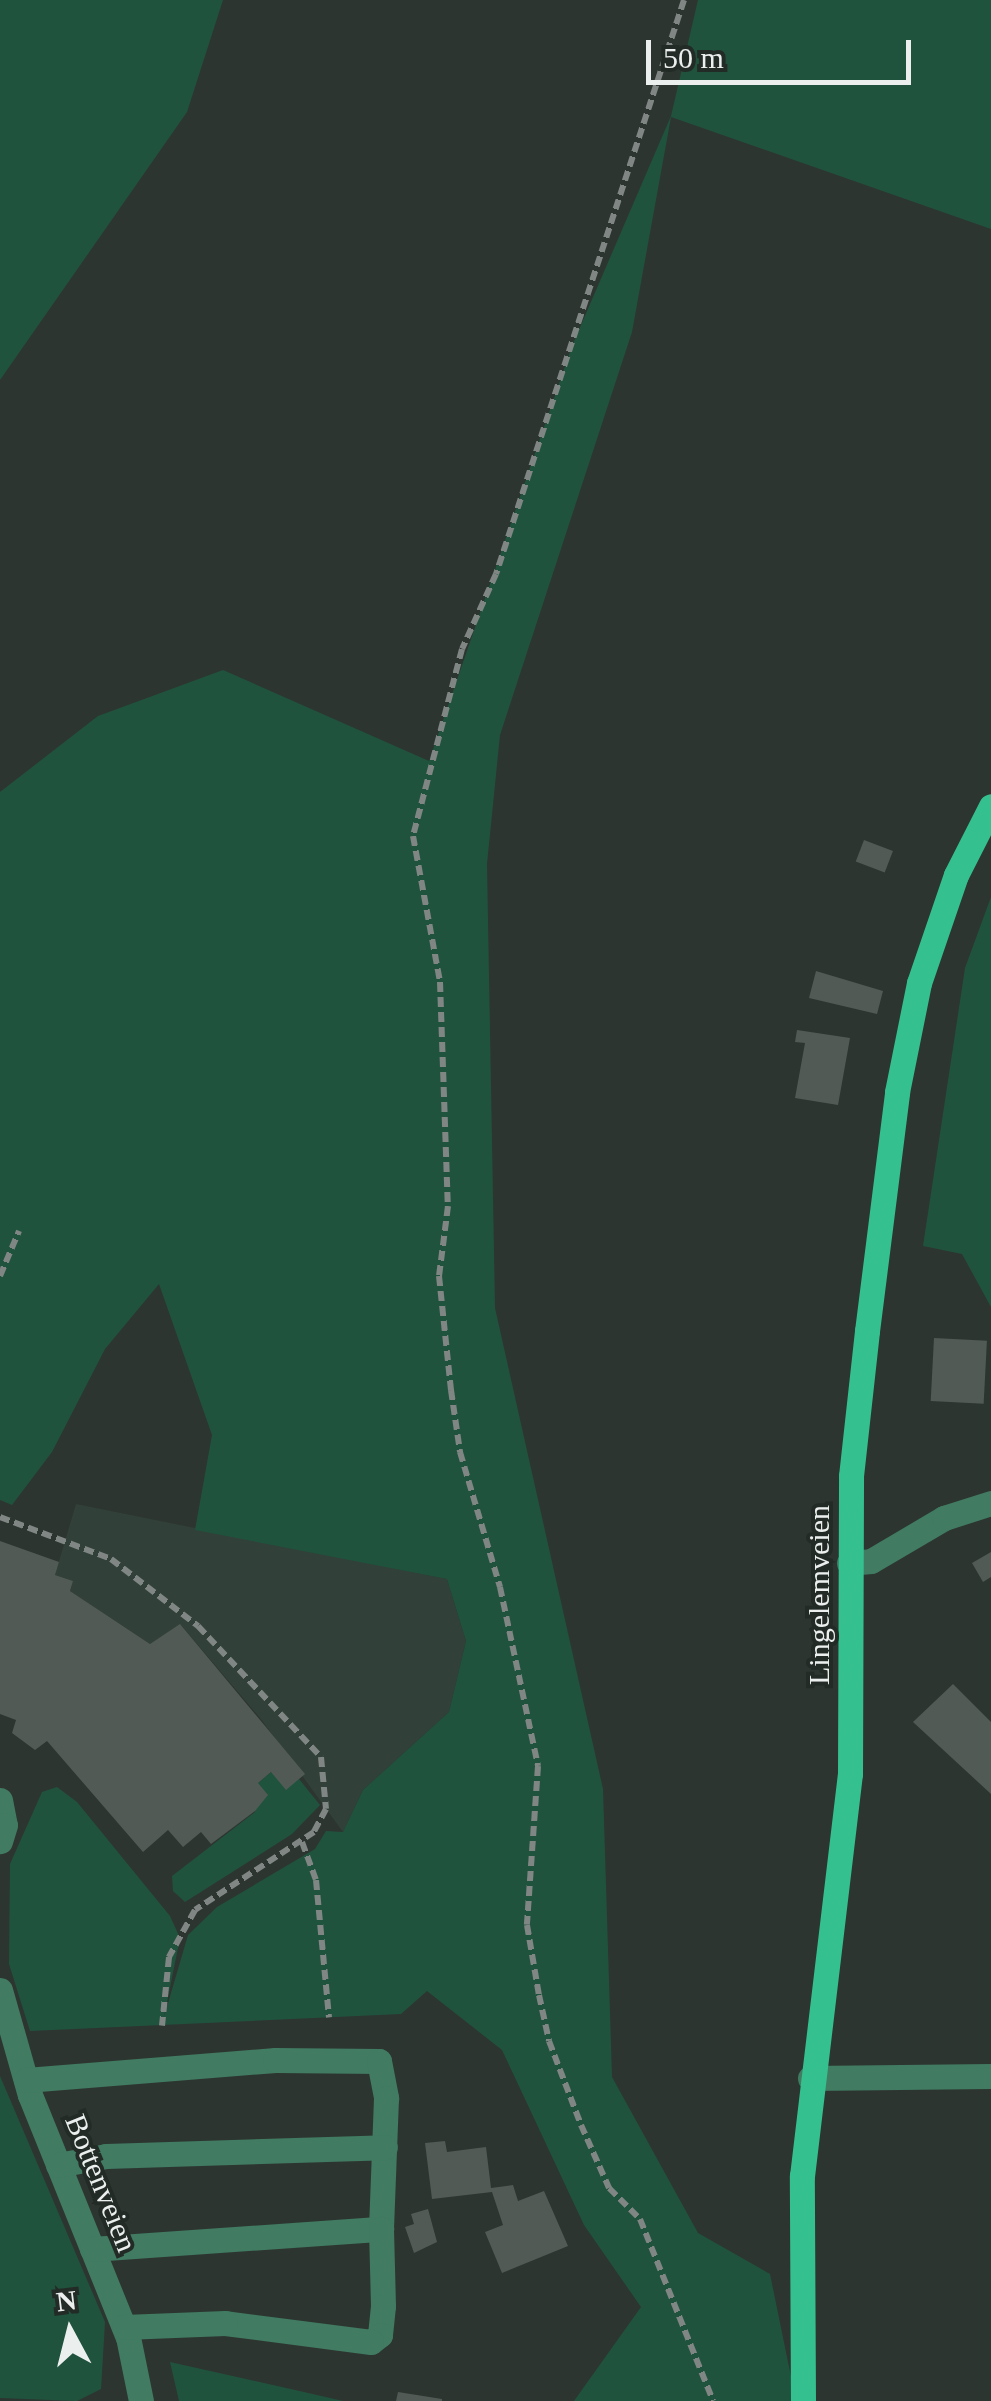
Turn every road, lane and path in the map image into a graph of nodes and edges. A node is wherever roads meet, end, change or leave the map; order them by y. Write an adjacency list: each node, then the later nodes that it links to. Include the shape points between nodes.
1 (684, 0): 23 (path, via 429,761 413,836 440,982 448,1206 439,1276 460,1452 500,1587 538,1766 527,1925 548,2041 609,2188 640,2219)
2 (991, 806): 7 (main road, Lingelemveien, via 936,925 897,1092 851,1476)
3 (18, 1231): 4 (path)
4 (0, 1276)
5 (991, 1503): 7 (street, via 944,1518 871,1561)
6 (0, 1517): 10 (path, via 111,1559 198,1626 280,1710 320,1757 326,1809)
7 (849, 1563): 15 (main road, Lingelemveien, via 850,1774)
8 (0, 1800): 9 (street)
9 (0, 1841)
10 (302, 1841): 12 (path, via 316,1880); 13 (path, via 195,1910 169,1957)
11 (0, 1990): 16 (street, Bottenveien)
12 (329, 2018)
13 (162, 2026)
14 (991, 2076): 15 (street)
15 (810, 2078): 24 (main road, Lingelemveien, via 802,2176)
16 (26, 2080): 17 (street, via 258,2061 379,2061); 18 (street, Bottenveien)
17 (385, 2148): 18 (street, via 106,2156); 19 (street)
18 (58, 2166): 20 (street, Bottenveien)
19 (381, 2229): 20 (street); 21 (street, via 383,2306 380,2335 371,2342 225,2323)
20 (92, 2249): 21 (street, Bottenveien)
21 (124, 2327): 22 (street, Bottenveien)
22 (141, 2401)
23 (713, 2401)
24 (803, 2401)

